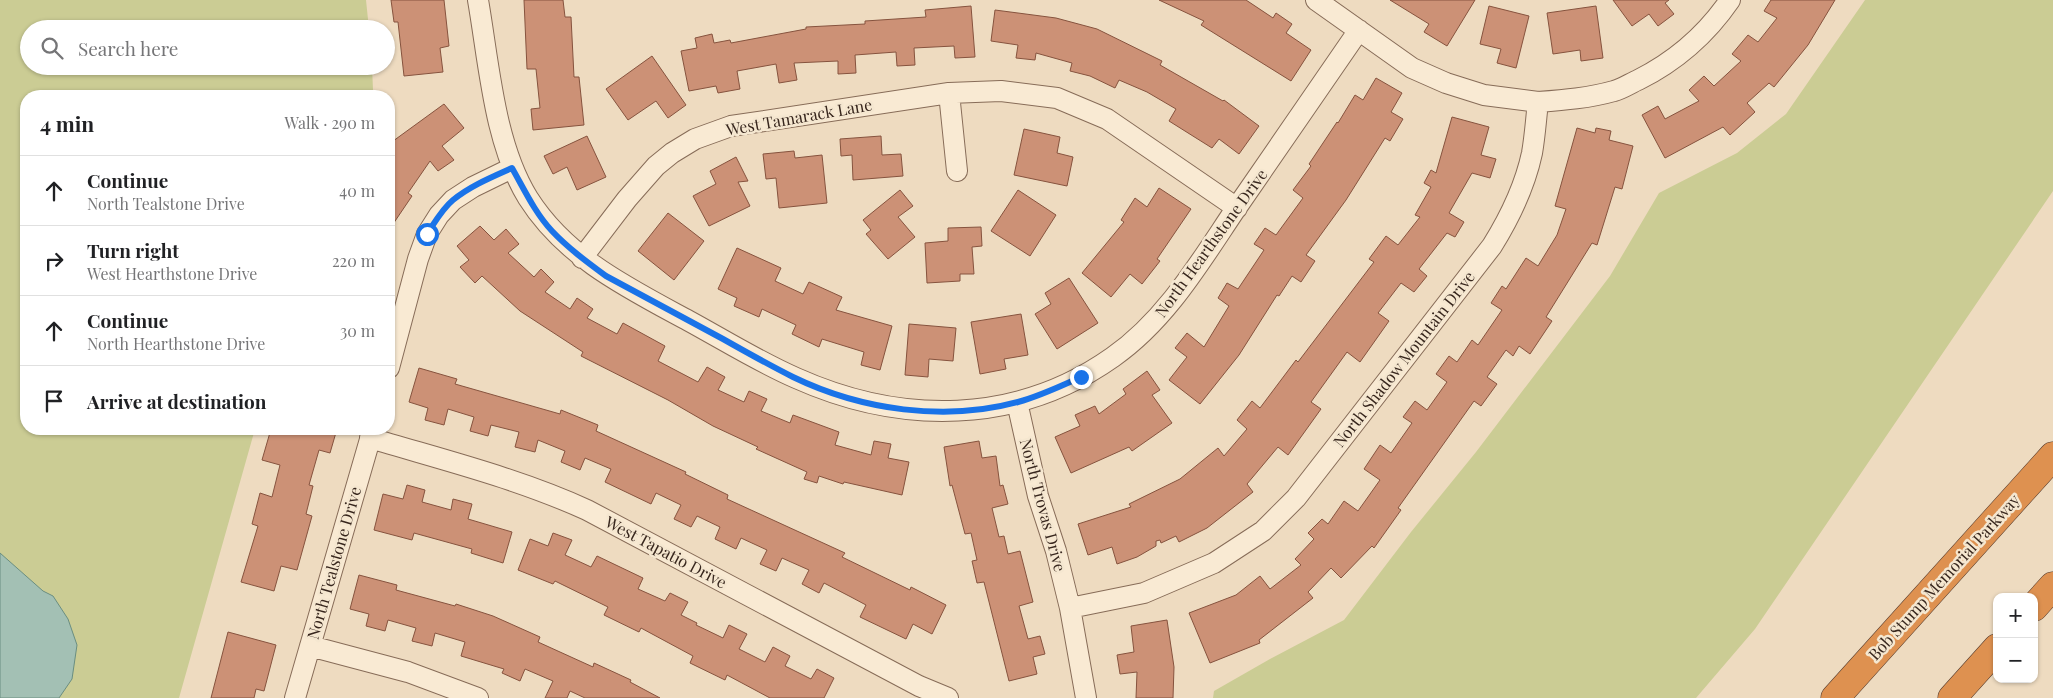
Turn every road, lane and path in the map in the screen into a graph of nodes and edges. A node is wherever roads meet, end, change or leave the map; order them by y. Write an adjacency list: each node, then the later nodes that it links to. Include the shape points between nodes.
1 (478, 0): 7 (street, via 497,112)
2 (1316, 0): 4 (street)
3 (1730, 0): 6 (street, via 1700,39 1649,75 1616,90 1576,99)
4 (1359, 30): 6 (street, via 1412,68 1446,83 1484,95); 9 (street, North Hearthstone Drive)
5 (949, 92): 8 (street); 9 (street, West Tamarack Lane, via 1001,91 1057,98 1107,119); 10 (street, West Tamarack Lane, via 731,126 696,139 656,166)
6 (1538, 102): 18 (street, North Shadow Mountain Drive, via 1532,152 1523,183 1492,246 1296,498 1263,531 1214,563 1144,593)
7 (512, 168): 10 (street, North Hearthstone Drive, via 551,230); 11 (street, via 453,200 427,234)
8 (957, 171)
9 (1237, 208): 12 (street, North Hearthstone Drive, via 1194,271 1137,339 1081,377)
10 (582, 258): 12 (street, North Hearthstone Drive, via 606,276 794,378 830,392 903,410 950,412)
11 (395, 345)
12 (1017, 402): 18 (street, North Trovas Drive, via 1038,496)
13 (371, 435): 19 (street, North Tealstone Drive)
14 (374, 435): 23 (street, West Tapatio Drive, via 510,479 587,510 919,686)
15 (2053, 456): 25 (highway, Bob Stump Memorial Parkway)
16 (2053, 586): 17 (highway)
17 (2038, 603)
18 (1070, 608): 24 (street)
19 (310, 646): 21 (street, North Tealstone Drive); 22 (street, via 408,672)
20 (1993, 652): 26 (highway)
21 (295, 698)
22 (478, 698)
23 (948, 698)
24 (1086, 698)
25 (1835, 698)
26 (1952, 698)

